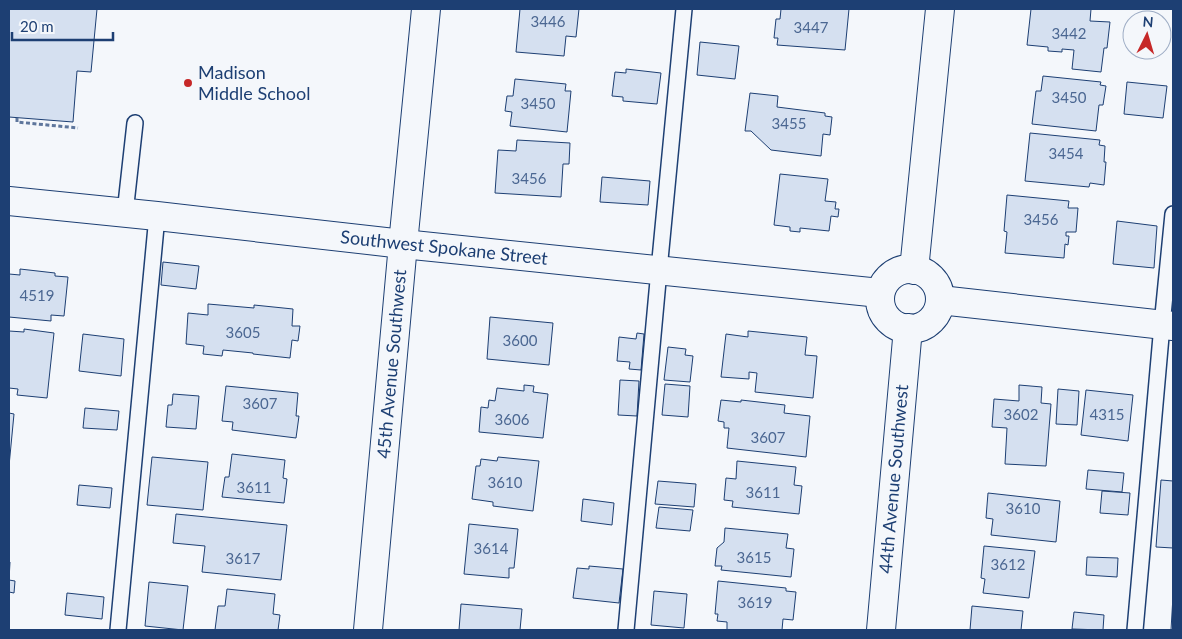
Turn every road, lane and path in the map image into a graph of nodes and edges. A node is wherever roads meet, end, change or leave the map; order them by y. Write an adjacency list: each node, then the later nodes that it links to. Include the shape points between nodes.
1 (426, 9): 11 (street, 45th Avenue Southwest)
2 (684, 9): 12 (lane)
3 (940, 9): 13 (street)
4 (17, 118): 6 (path, via 17,122)
5 (135, 122): 8 (lane)
6 (78, 128)
7 (9, 201): 8 (street, Southwest Spokane Street)
8 (125, 213): 10 (street, Southwest Spokane Street)
9 (1173, 214): 16 (lane)
10 (157, 216): 11 (street, Southwest Spokane Street); 18 (lane)
11 (403, 244): 12 (street, Southwest Spokane Street); 19 (street, 45th Avenue Southwest)
12 (659, 270): 14 (street, Southwest Spokane Street); 20 (lane)
13 (914, 270): 14 (street, via 899,271 890,276); 15 (street, via 928,275 935,283)
14 (880, 293): 17 (street, via 882,311 887,319)
15 (940, 300): 16 (street); 17 (street, via 930,321 922,327)
16 (1168, 325): 22 (lane)
17 (908, 328): 21 (street, 44th Avenue Southwest)
18 (118, 630)
19 (368, 630)
20 (626, 630)
21 (881, 630)
22 (1136, 630)

